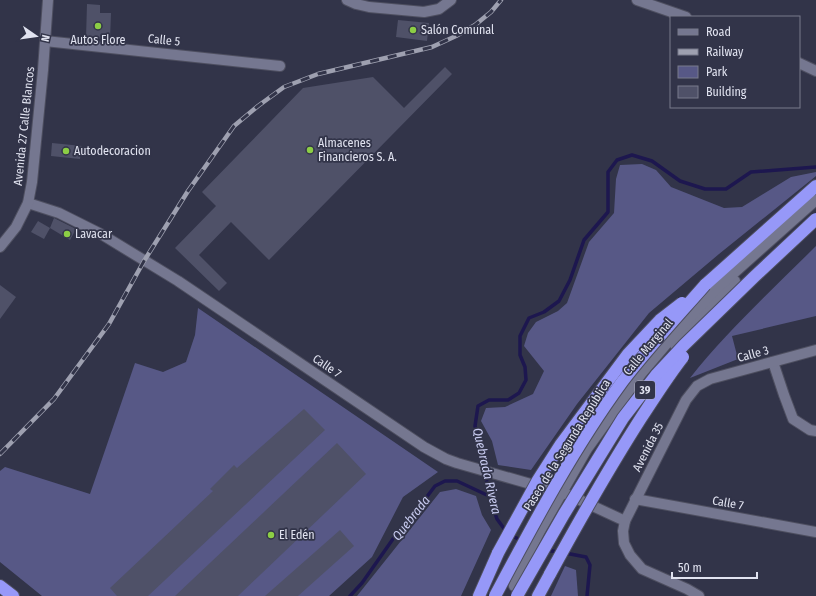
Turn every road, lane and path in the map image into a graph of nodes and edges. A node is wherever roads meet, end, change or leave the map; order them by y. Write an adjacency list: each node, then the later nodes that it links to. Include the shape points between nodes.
1 (48, 0): 6 (street, Avenida 27 Calle Blancos)
2 (347, 0): 3 (street, via 369,7 424,12 439,9)
3 (451, 0)
4 (637, 0): 5 (street)
5 (683, 16)
6 (45, 41): 8 (street, Calle 5); 12 (street, Avenida 27 Calle Blancos)
7 (800, 63): 9 (street)
8 (280, 66)
9 (816, 71)
10 (816, 186): 15 (highway, Paseo de la Segunda República / 39)
11 (816, 200): 21 (street, Calle Marginal, via 726,290 648,374)
12 (28, 203): 14 (street, Avenida 27 Calle Blancos, via 16,227); 21 (street, Calle 7, via 101,234 178,281 424,447 446,459)
13 (816, 219): 16 (highway, 39, bridge)
14 (0, 247)
15 (705, 286): 29 (highway, bridge, via 660,320 628,354 551,459 498,552); 30 (highway, Paseo de la Segunda República / 39, bridge, via 648,350 595,422 559,479)
16 (719, 312): 26 (highway, 39, bridge, via 657,374 623,418); 32 (highway, bridge, via 671,372 655,397 594,494)
17 (816, 350): 18 (street, Calle 3)
18 (774, 362): 19 (street, Calle 3, via 710,379); 20 (street, via 793,419)
19 (697, 386): 22 (street, Avenida 35, via 686,400)
20 (816, 431)
21 (565, 494): 23 (street, Calle 7); 26 (street, Calle Marginal, via 526,564)
22 (635, 499): 23 (street, Avenida 35); 24 (street, Calle 7)
23 (625, 521): 33 (street, via 624,543 642,569)
24 (816, 532)
25 (0, 586): 27 (highway); 28 (highway)
26 (516, 591): 31 (street, Calle Marginal)
27 (7, 596)
28 (12, 596)
29 (479, 596)
30 (495, 596)
31 (509, 596)
32 (538, 596)
33 (699, 596)

